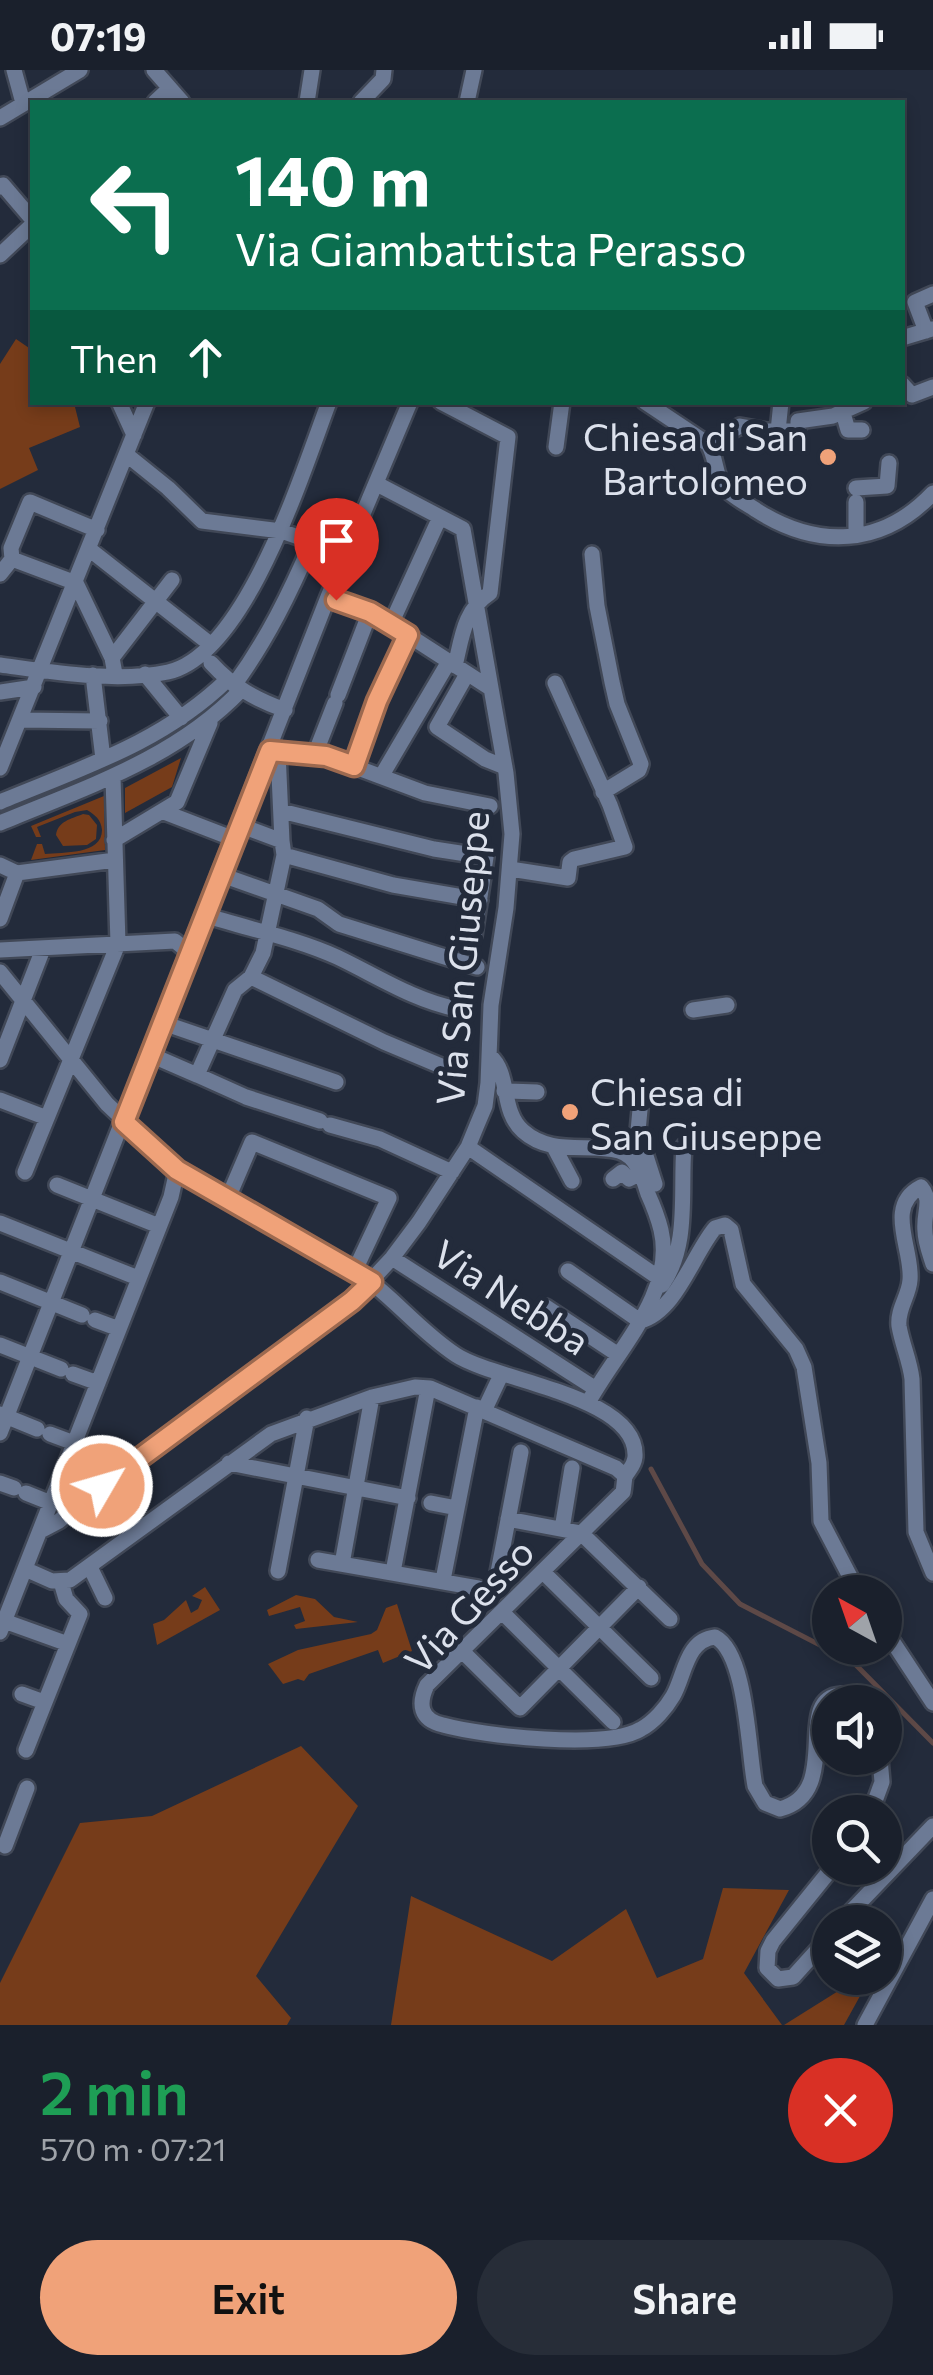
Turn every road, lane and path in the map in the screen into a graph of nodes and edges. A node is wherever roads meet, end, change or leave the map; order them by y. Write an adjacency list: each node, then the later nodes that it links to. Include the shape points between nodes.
1 (14, 70): 13 (street)
2 (154, 70): 7 (street)
3 (312, 70): 10 (street)
4 (384, 70): 11 (street)
5 (474, 70): 12 (street)
6 (78, 71): 13 (street)
7 (170, 88): 8 (street); 9 (street)
8 (157, 100)
9 (180, 100)
10 (307, 100)
11 (363, 100)
12 (467, 100)
13 (23, 103): 14 (street)
14 (0, 118)
15 (0, 187): 16 (street)
16 (30, 219)
17 (30, 224): 18 (street)
18 (0, 255)
19 (933, 294): 20 (street, via 915,302)
20 (929, 330): 21 (street)
21 (905, 337)
22 (905, 387): 23 (street, via 912,395)
23 (933, 387)
24 (120, 405): 36 (street)
25 (146, 405): 36 (street)
26 (328, 405): 44 (street)
27 (409, 405): 41 (street)
28 (446, 405): 57 (street, via 508,437 490,593)
29 (562, 405): 38 (street)
30 (650, 405): 37 (street)
31 (781, 405): 35 (street)
32 (858, 405): 33 (street)
33 (843, 413): 34 (street, via 848,430); 35 (street, via 798,421 798,431)
34 (862, 430)
35 (778, 431): 37 (street, via 740,426)
36 (134, 436): 39 (street)
37 (708, 444): 46 (street, via 727,491 794,530)
38 (556, 447)
39 (127, 456): 44 (street, via 202,521); 45 (street)
40 (888, 463): 46 (street, via 886,486 856,495)
41 (376, 484): 43 (street, Via San Giuseppe); 49 (street)
42 (932, 496): 46 (street, via 907,519)
43 (440, 516): 57 (street, Via San Giuseppe, via 463,529); 59 (street)
44 (283, 526): 47 (street); 49 (street); 61 (street, via 242,605)
45 (97, 530): 48 (street); 51 (street, via 30,502)
46 (856, 535)
47 (312, 542): 49 (street); 70 (street, via 277,618)
48 (89, 549): 54 (street); 56 (street)
49 (349, 550): 55 (street)
50 (592, 554): 87 (street, via 612,682 640,764)
51 (12, 559): 52 (street); 54 (street)
52 (0, 574)
53 (172, 580): 56 (street)
54 (76, 583): 64 (street); 68 (street)
55 (328, 597): 58 (street); 73 (street)
56 (156, 601): 61 (street); 64 (street)
57 (476, 602): 65 (street); 71 (street, Via San Giuseppe)
58 (370, 612): 59 (street); 80 (street)
59 (392, 624): 60 (street)
60 (408, 635): 65 (street); 82 (street)
61 (210, 644): 66 (street, via 182,666)
62 (211, 663): 70 (street)
63 (0, 665): 68 (street)
64 (114, 666): 66 (street); 67 (street)
65 (457, 668): 71 (street); 84 (street, via 437,726); 85 (street)
66 (145, 674): 74 (street)
67 (93, 676): 68 (street); 77 (street)
68 (37, 678): 72 (street); 75 (street)
69 (555, 683): 87 (street)
70 (234, 685): 73 (street); 74 (street); 76 (street)
71 (490, 688): 84 (street, Via San Giuseppe)
72 (0, 692)
73 (285, 710): 79 (street)
74 (181, 718): 81 (street)
75 (20, 720): 77 (street); 78 (street)
76 (211, 720): 86 (street); 91 (street, via 178,802)
77 (100, 721): 81 (street)
78 (4, 747): 83 (street)
79 (274, 752): 80 (street); 90 (street); 93 (street)
80 (315, 754): 82 (street)
81 (103, 759): 88 (street)
82 (354, 766): 85 (street)
83 (0, 768)
84 (505, 768): 98 (street, Via San Giuseppe, via 515,816)
85 (382, 775): 89 (street, via 424,793)
86 (113, 784): 92 (street); 94 (street)
87 (603, 792): 98 (street, via 625,847 574,858 568,878)
88 (0, 802)
89 (490, 806)
90 (281, 811): 95 (street); 102 (street, via 486,857)
91 (164, 812): 93 (street); 94 (street)
92 (0, 822)
93 (236, 832): 95 (street); 100 (street)
94 (114, 840): 96 (street)
95 (283, 848): 101 (street); 102 (street, via 393,885)
96 (115, 860): 99 (street); 107 (street)
97 (0, 866): 99 (street)
98 (510, 869): 121 (street, Via San Giuseppe)
99 (18, 873): 104 (street)
100 (220, 874): 101 (street); 103 (street)
101 (275, 894): 105 (street); 111 (street, via 340,924)
102 (480, 900): 106 (street)
103 (204, 915): 105 (street); 110 (street)
104 (0, 919)
105 (266, 935): 113 (street); 116 (street)
106 (474, 936)
107 (118, 944): 108 (street); 110 (street, via 175,941); 122 (street)
108 (43, 949): 109 (street); 114 (street)
109 (0, 950)
110 (191, 954): 118 (street)
111 (477, 967)
112 (0, 972): 114 (street)
113 (252, 977): 119 (street, via 235,990); 124 (street)
114 (23, 1001): 122 (street); 123 (street)
115 (727, 1006): 117 (street)
116 (457, 1009)
117 (693, 1010)
118 (163, 1023): 119 (street); 120 (street)
119 (217, 1040): 125 (street); 126 (street)
120 (151, 1055): 125 (street); 132 (street)
121 (490, 1056): 127 (street, via 499,1064); 134 (street, Via San Giuseppe, via 485,1106)
122 (70, 1059): 131 (street); 132 (street)
123 (0, 1060)
124 (453, 1071)
125 (203, 1078): 138 (street, via 380,1139)
126 (336, 1082)
127 (504, 1092): 128 (street); 135 (street, via 523,1132)
128 (537, 1092)
129 (640, 1099): 147 (street, via 640,1143 669,1235)
130 (0, 1100): 131 (street)
131 (47, 1118): 137 (street)
132 (124, 1122): 136 (street); 144 (street)
133 (684, 1146): 157 (street, via 676,1254)
134 (468, 1147): 138 (street, Via San Giuseppe); 154 (street)
135 (554, 1147): 139 (street, via 620,1152); 141 (street)
136 (177, 1170): 143 (street); 146 (street)
137 (25, 1172)
138 (452, 1172): 149 (street, Via San Giuseppe)
139 (641, 1173): 140 (street, via 630,1179 622,1172); 147 (street)
140 (614, 1179)
141 (572, 1182)
142 (57, 1186): 144 (street)
143 (228, 1198): 151 (street); 151 (street, via 252,1142 389,1198)
144 (92, 1199): 146 (street); 148 (street)
145 (0, 1223): 148 (street)
146 (159, 1226): 153 (street)
147 (663, 1250): 154 (street)
148 (72, 1252): 153 (street); 158 (street)
149 (392, 1258): 156 (street, Via San Giuseppe); 168 (street, Via Nebba)
150 (933, 1264): 197 (street, via 924,1229 932,1201 921,1186 905,1201 901,1222 910,1280 898,1322 912,1379 916,1532)
151 (355, 1270): 156 (street)
152 (568, 1270): 160 (street)
153 (138, 1278): 161 (street)
154 (659, 1278): 157 (street)
155 (0, 1282): 158 (street)
156 (372, 1282): 165 (street, via 458,1356); 188 (street, Via San Giuseppe)
157 (653, 1295): 160 (street)
158 (51, 1303): 161 (street); 164 (street)
159 (546, 1307): 163 (street)
160 (640, 1321): 163 (street); 198 (street, via 651,1318 686,1278 716,1228 731,1230 744,1284 804,1367 821,1521)
161 (118, 1329): 166 (street)
162 (0, 1345): 164 (street)
163 (616, 1354): 168 (street)
164 (30, 1357): 166 (street); 171 (street)
165 (501, 1375): 168 (street); 170 (street)
166 (98, 1383): 174 (street)
167 (428, 1388): 169 (street); 170 (street); 182 (street)
168 (592, 1396): 179 (street, via 630,1435 635,1458)
169 (372, 1397): 172 (street); 181 (street)
170 (480, 1409): 179 (street); 185 (street)
171 (3, 1416): 173 (street); 174 (street)
172 (307, 1418): 176 (street, via 259,1440); 178 (street)
173 (0, 1433)
174 (74, 1443): 183 (street)
175 (521, 1452): 186 (street)
176 (228, 1464): 178 (street); 192 (street)
177 (572, 1468): 187 (street)
178 (296, 1476): 181 (street); 194 (street)
179 (625, 1476): 189 (street, Via Gesso, via 622,1492)
180 (13, 1488): 183 (street)
181 (356, 1488): 182 (street); 191 (street)
182 (408, 1498): 195 (street)
183 (51, 1502): 188 (street)
184 (431, 1503): 185 (street)
185 (457, 1508): 199 (street)
186 (508, 1519): 187 (street); 202 (street)
187 (562, 1529): 189 (street)
188 (40, 1531): 193 (street)
189 (582, 1533): 196 (street, Via Gesso); 203 (street)
190 (318, 1560): 191 (street)
191 (342, 1564): 195 (street)
192 (90, 1567): 200 (street); 204 (street)
193 (25, 1569): 200 (street); 207 (street)
194 (278, 1571)
195 (393, 1572): 199 (street)
196 (543, 1572): 205 (street, Via Gesso); 208 (street)
197 (933, 1574)
198 (849, 1575)
199 (442, 1580): 201 (street)
200 (62, 1582): 209 (street, via 80,1614)
201 (478, 1588)
202 (495, 1588)
203 (639, 1588): 206 (street); 208 (street)
204 (105, 1598)
205 (502, 1612): 210 (street, Via Gesso); 212 (street)
206 (670, 1618)
207 (2, 1626): 209 (street)
208 (599, 1628): 212 (street); 213 (street)
209 (68, 1644): 215 (street)
210 (462, 1651): 212 (street, via 520,1708); 219 (street, Via Gesso, via 421,1698 421,1709 434,1723 563,1740 615,1739 659,1714 692,1650 715,1637 738,1666 754,1786 765,1803 780,1809 796,1801)
211 (902, 1656): 216 (street)
212 (559, 1668): 217 (street)
213 (651, 1678)
214 (22, 1694): 215 (street)
215 (44, 1702): 218 (street)
216 (933, 1703)
217 (613, 1722)
218 (26, 1750)
219 (812, 1774)
220 (27, 1788): 221 (street)
221 (7, 1820): 223 (street)
222 (933, 1826): 226 (street)
223 (5, 1846)
224 (818, 1885): 227 (street, via 773,1941 767,1968 778,1980 793,1976)
225 (933, 1900): 228 (street)
226 (857, 1905)
227 (812, 1955)
228 (865, 2025)

